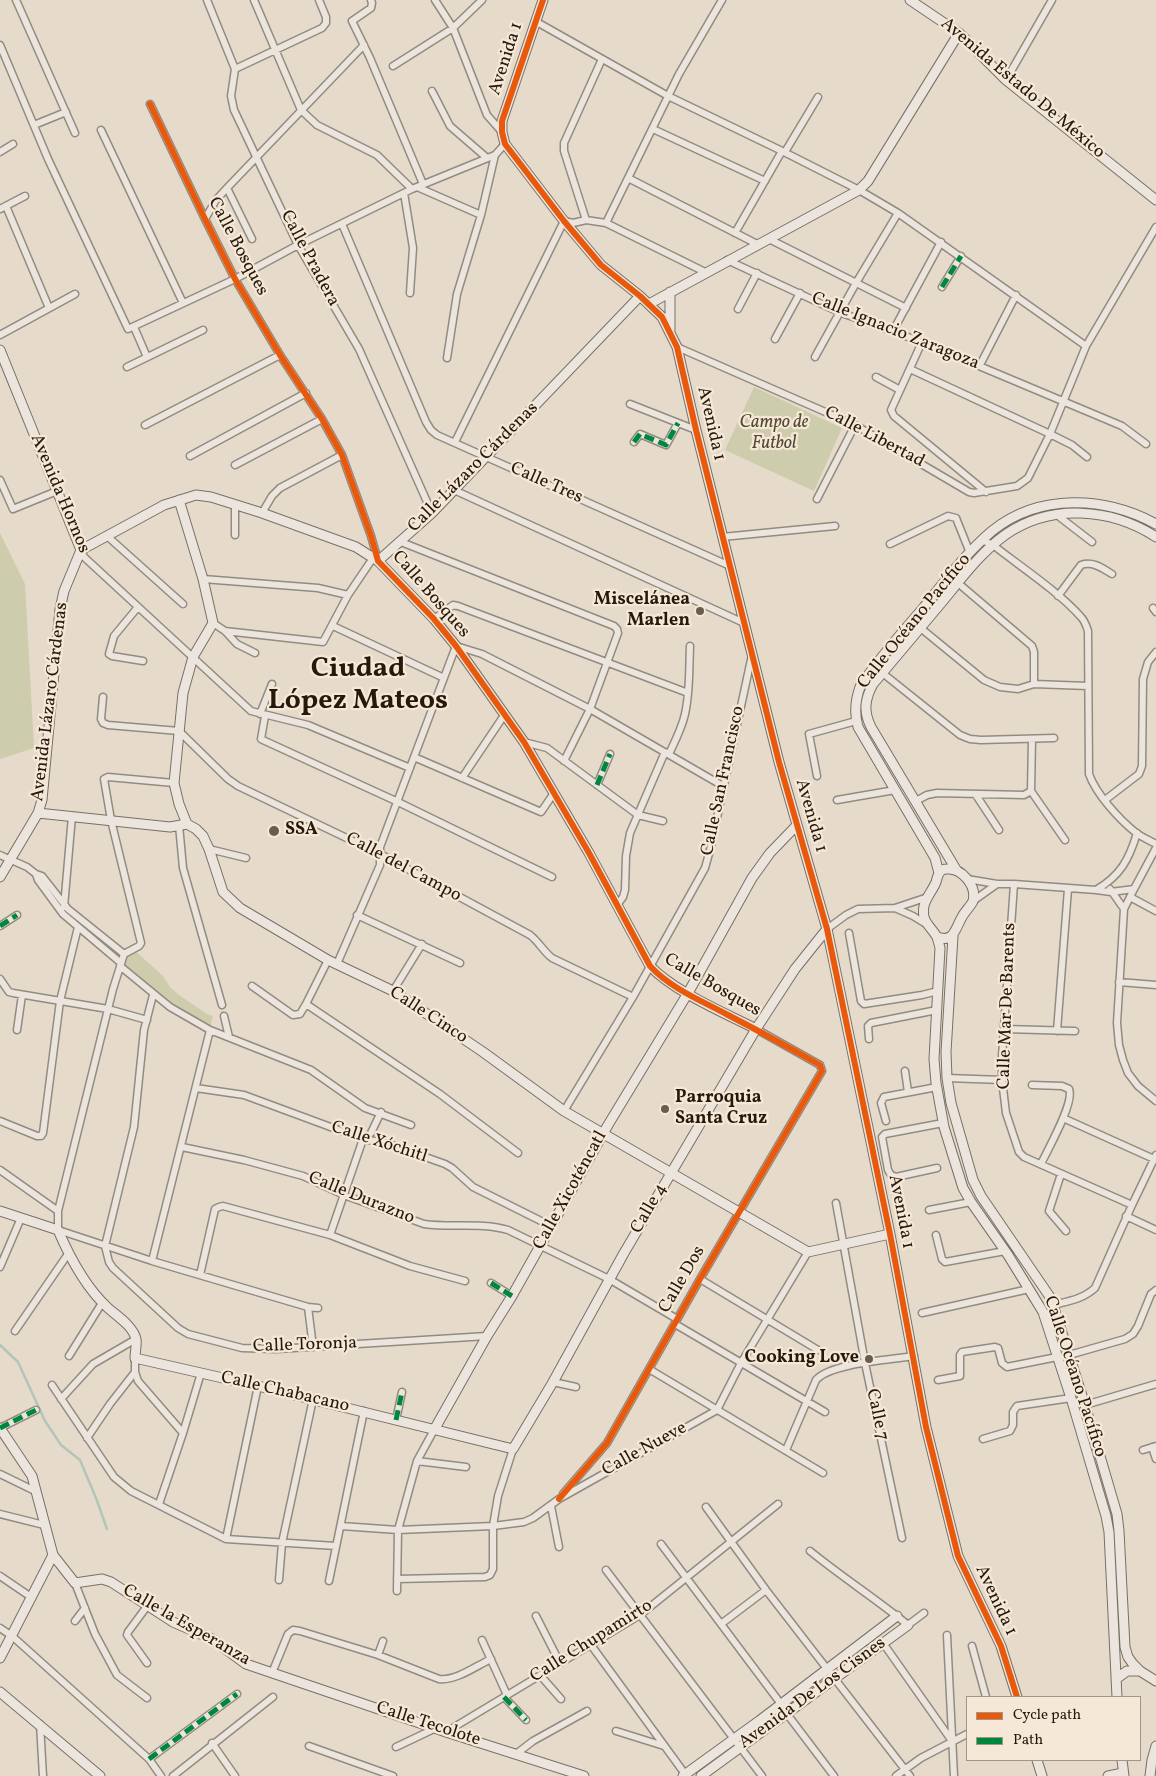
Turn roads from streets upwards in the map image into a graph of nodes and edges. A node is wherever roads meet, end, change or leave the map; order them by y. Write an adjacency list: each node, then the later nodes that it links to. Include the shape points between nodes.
1 (16, 0): 27 (street)
2 (206, 0): 20 (street)
3 (254, 0): 17 (street)
4 (319, 0): 17 (street, via 326,16 322,28)
5 (435, 0): 13 (street)
6 (482, 0): 13 (street)
7 (543, 0): 12 (street, Avenida 1)
8 (722, 0): 23 (street)
9 (910, 0): 14 (street, Avenida Estado De México)
10 (1052, 0): 21 (street)
11 (372, 3): 16 (street, via 352,21)
12 (535, 21): 18 (street); 31 (street, Avenida 1, via 502,122)
13 (453, 28): 19 (street); 31 (street, via 487,115)
14 (959, 33): 21 (street, Avenida Estado De México); 44 (street, via 868,181)
15 (0, 45): 28 (street)
16 (364, 45): 26 (street); 42 (street)
17 (274, 50): 20 (street); 26 (street)
18 (602, 59): 23 (street); 52 (street, via 564,143)
19 (393, 66)
20 (235, 69): 38 (street, Calle Pradera, via 231,96 234,110)
21 (1006, 80): 47 (street, Avenida Estado De México)
22 (432, 91): 39 (street, via 450,126)
23 (668, 96): 29 (street); 36 (street)
24 (818, 97): 36 (street)
25 (150, 104): 51 (street, Calle Bosques)
26 (301, 110): 38 (street); 42 (street, via 317,125 377,155)
27 (66, 112): 28 (street); 32 (street)
28 (34, 125): 82 (street)
29 (653, 128): 40 (street); 41 (street)
30 (101, 130): 76 (street)
31 (502, 132): 34 (street, Avenida 1)
32 (75, 133)
33 (13, 144): 35 (street)
34 (505, 144): 37 (street); 53 (street, Avenida 1)
35 (0, 152)
36 (784, 152): 41 (street); 44 (street)
37 (495, 155): 39 (street); 50 (street)
38 (257, 158): 43 (street); 62 (street, Calle Pradera)
39 (487, 158): 42 (street)
40 (628, 178): 54 (street); 57 (street)
41 (765, 181): 57 (street)
42 (417, 187): 45 (street); 50 (street)
43 (227, 188): 51 (street); 58 (street)
44 (859, 190): 49 (street); 59 (street)
45 (404, 193): 55 (street); 71 (street, via 413,248)
46 (25, 196): 48 (street)
47 (1156, 200)
48 (3, 208): 78 (street)
49 (898, 213): 60 (street); 68 (street)
50 (480, 215): 95 (street, via 457,294)
51 (205, 219): 67 (street, Calle Bosques)
52 (586, 220): 53 (street); 54 (street)
53 (564, 222): 75 (street, Avenida 1, via 601,265); 110 (street)
54 (606, 223): 65 (street)
55 (342, 224): 62 (street); 110 (street, Calle Tres, via 426,422 437,435)
56 (1156, 227): 89 (street)
57 (735, 233): 61 (street)
58 (252, 239)
59 (769, 239): 61 (street); 68 (street)
60 (941, 242): 63 (street); 79 (street)
61 (757, 244): 64 (street)
62 (298, 245): 67 (street); 126 (street, Calle Pradera, via 359,349)
63 (961, 256): 69 (street); 74 (street)
64 (727, 260): 65 (street); 66 (street, Calle Ignacio Zaragoza)
65 (704, 272): 70 (street)
66 (757, 273): 72 (street, Calle Ignacio Zaragoza); 80 (street)
67 (235, 279): 76 (street); 92 (street, Calle Bosques)
68 (856, 283): 79 (street); 81 (street)
69 (942, 287)
70 (670, 292): 77 (street); 84 (street)
71 (410, 293)
72 (800, 293): 81 (street, Calle Ignacio Zaragoza); 87 (street)
73 (75, 294): 78 (street)
74 (1016, 295): 89 (street); 96 (street)
75 (640, 296): 77 (street, Avenida 1); 115 (street, Calle Lázaro Cárdenas)
76 (183, 303): 82 (street)
77 (649, 304): 84 (street, Avenida 1)
78 (49, 308): 86 (street)
79 (906, 308): 85 (street)
80 (738, 309)
81 (838, 314): 85 (street, Calle Ignacio Zaragoza); 94 (street)
82 (131, 328): 93 (street)
83 (203, 330): 93 (street)
84 (670, 330): 90 (street, Avenida 1)
85 (893, 331): 88 (street, Calle Ignacio Zaragoza)
86 (0, 335)
87 (775, 339)
88 (922, 342): 96 (street, Calle Ignacio Zaragoza); 98 (street)
89 (1086, 346): 102 (street)
90 (677, 347): 107 (street, Calle Libertad); 108 (street, Avenida 1)
91 (0, 350): 120 (street, Avenida Hornos)
92 (280, 355): 101 (street, Calle Bosques); 106 (street)
93 (147, 357): 97 (street)
94 (815, 357)
95 (447, 358)
96 (980, 365): 102 (street, Calle Ignacio Zaragoza)
97 (127, 367)
98 (910, 369): 100 (street); 109 (street)
99 (876, 377): 100 (street)
100 (900, 390): 121 (street, via 892,410 894,416)
101 (306, 393): 104 (street, Calle Bosques); 113 (street)
102 (1064, 400): 109 (street); 112 (street, Calle Ignacio Zaragoza, via 1122,426)
103 (630, 404): 105 (street)
104 (322, 419): 114 (street, Calle Bosques); 117 (street)
105 (678, 423): 108 (street); 111 (street, via 666,445 640,434)
106 (145, 425)
107 (855, 425): 121 (street, Calle Libertad, via 969,492); 122 (street)
108 (696, 430): 132 (street, Avenida 1)
109 (1050, 434): 116 (street); 121 (street, via 1024,482)
110 (455, 442): 115 (street, Calle Tres)
111 (634, 442)
112 (1146, 444)
113 (190, 456)
114 (342, 456): 125 (street, via 280,488); 141 (street, Calle Bosques, via 371,536)
115 (487, 457): 119 (street, Calle Lázaro Cárdenas); 142 (street, Calle Tres)
116 (1087, 457)
117 (235, 465)
118 (0, 480): 120 (street, via 13,509)
119 (454, 490): 126 (street, Calle Lázaro Cárdenas); 153 (street)
120 (57, 491): 139 (street, Avenida Hornos)
121 (986, 492)
122 (817, 499)
123 (179, 500): 124 (street, via 196,495); 131 (street); 144 (street)
124 (235, 504): 125 (street); 130 (street)
125 (262, 513): 141 (street, via 356,547)
126 (432, 513): 135 (street, Calle Lázaro Cárdenas)
127 (1057, 514): 133 (street, Calle Océano Pacífico, via 1076,512 1114,517); 136 (street); 138 (street, Calle Océano Pacífico, via 1031,522)
128 (1156, 524): 134 (street, Calle Océano Pacífico, via 1121,508 1081,502 1063,503 1044,506 1009,519)
129 (835, 526): 132 (street)
130 (235, 535)
131 (107, 536): 139 (street); 148 (street)
132 (722, 537): 142 (street, Avenida 1)
133 (1156, 537)
134 (982, 540): 138 (street); 140 (street, Calle Océano Pacífico)
135 (401, 542): 141 (street, Calle Lázaro Cárdenas); 164 (street, via 614,626 618,633)
136 (1092, 542)
137 (890, 544): 140 (street, via 948,516 956,518)
138 (993, 545): 145 (street, Calle Océano Pacífico); 147 (street)
139 (81, 550): 149 (street, Avenida Hornos, via 84,557); 200 (street, Avenida Lázaro Cárdenas, via 60,609 42,800)
140 (970, 553): 151 (street, Calle Océano Pacífico)
141 (376, 560): 146 (street); 150 (street, Calle Bosques)
142 (730, 566): 153 (street, Avenida 1)
143 (1112, 574): 147 (street, via 1093,564 1081,565)
144 (203, 579): 146 (street, via 318,588); 152 (street)
145 (958, 583): 155 (street, Calle Océano Pacífico); 169 (street, via 1032,646)
146 (348, 595): 154 (street)
147 (1058, 596): 170 (street, via 1086,623)
148 (183, 604)
149 (138, 607): 162 (street, Avenida Hornos); 163 (street, via 119,628 109,654)
150 (434, 619): 157 (street, Calle Bosques); 164 (street, via 452,605 458,606)
151 (912, 621): 155 (street); 165 (street, Calle Océano Pacífico)
152 (213, 623): 156 (street); 162 (street, Calle Cinco)
153 (744, 624): 161 (street, Avenida 1)
154 (333, 626): 156 (street, via 322,642); 167 (street)
155 (920, 628): 166 (street, Calle Océano Pacífico); 169 (street, via 992,685 1018,689)
156 (225, 631): 160 (street, via 237,644)
157 (456, 646): 167 (street); 173 (street, via 482,654); 174 (street, Calle Bosques)
158 (690, 646): 171 (street)
159 (1156, 652): 197 (street, via 1148,662 1143,679 1142,766 1139,774)
160 (256, 653)
161 (752, 655): 191 (street, Calle San Francisco); 206 (street, Avenida 1)
162 (192, 657): 175 (street, Avenida Hornos, via 251,711); 177 (street, Calle Cinco, via 183,693)
163 (143, 661)
164 (607, 664): 171 (street); 173 (street)
165 (875, 667): 166 (street); 176 (street, Calle Océano Pacífico, via 856,697)
166 (882, 673): 179 (street, via 960,735 981,740); 187 (street, Calle Océano Pacífico, via 868,694 866,717)
167 (444, 678): 183 (street)
168 (272, 684): 175 (street)
169 (1034, 684): 170 (street)
170 (1088, 686): 197 (street, via 1090,774)
171 (688, 693): 181 (street, via 680,730)
172 (103, 697): 177 (street, via 103,723)
173 (590, 709): 181 (street); 184 (street)
174 (505, 714): 180 (street, Calle Bosques); 188 (street)
175 (262, 715): 185 (street, via 308,725); 199 (street, via 261,735 265,741)
176 (856, 721): 186 (street, via 809,734); 192 (street, Calle Océano Pacífico)
177 (179, 731): 189 (street, Calle Cinco); 213 (street, Calle del Campo, via 238,786)
178 (1054, 738): 179 (street)
179 (1032, 739): 193 (street)
180 (524, 742): 184 (street, via 547,748); 194 (street, Calle Bosques)
181 (667, 753): 191 (street); 201 (street)
182 (610, 754): 190 (street)
183 (414, 757): 185 (street); 188 (street)
184 (564, 761): 190 (street)
185 (410, 768): 199 (street)
186 (817, 776)
187 (900, 776): 192 (street); 198 (street, Calle Océano Pacífico)
188 (462, 778): 194 (street, via 541,812)
189 (174, 783): 203 (street, via 104,779); 205 (street, Calle Cinco)
190 (597, 785): 201 (street)
191 (723, 786): 251 (street, Calle San Francisco, via 705,868)
192 (893, 786): 196 (street); 218 (street, Calle Océano Pacífico, via 935,858)
193 (1031, 791): 195 (street, via 1024,795); 209 (street)
194 (554, 793): 232 (street, Calle Bosques)
195 (976, 795): 198 (street, via 937,793); 207 (street)
196 (837, 800)
197 (1106, 800): 208 (street)
198 (916, 801): 217 (street, Calle Océano Pacífico)
199 (398, 802): 213 (street); 220 (street)
200 (38, 813): 202 (street); 216 (street, Avenida Lázaro Cárdenas)
201 (638, 815): 204 (street); 232 (street, via 630,833 626,856 626,890)
202 (72, 816): 203 (street); 234 (street)
203 (111, 820): 205 (street, via 170,827); 247 (street, via 141,943)
204 (663, 821)
205 (183, 825): 212 (street, Calle Cinco, via 196,829); 264 (street, via 183,868)
206 (797, 825): 242 (street, Avenida 1); 258 (street, Calle Xicoténcatl, via 752,878)
207 (999, 830)
208 (1137, 834): 210 (street); 222 (street, via 1125,865)
209 (1065, 840)
210 (1156, 844)
211 (1156, 848): 226 (street)
212 (209, 849): 215 (street); 248 (street, Calle Cinco, via 222,892 229,899)
213 (380, 854): 238 (street, via 380,865); 261 (street, Calle del Campo, via 530,935 552,958)
214 (0, 855): 216 (street)
215 (246, 858)
216 (10, 859): 219 (street, Avenida Lázaro Cárdenas); 234 (street, via 42,876)
217 (957, 871): 218 (street, via 947,869); 221 (street)
218 (938, 873): 229 (street)
219 (0, 877)
220 (552, 877)
221 (967, 878): 223 (street); 231 (street, via 972,887)
222 (1107, 883): 227 (street); 228 (street)
223 (997, 884): 224 (street); 231 (street)
224 (1014, 884): 225 (street); 269 (street, Calle Mar De Barents)
225 (1068, 889): 227 (street); 274 (street)
226 (1134, 889): 228 (street); 230 (street)
227 (1096, 890): 228 (street)
228 (1111, 892): 235 (street)
229 (928, 897): 233 (street, Calle 4); 239 (street, via 924,905)
230 (1130, 897): 235 (street); 236 (street)
231 (973, 901): 244 (street)
232 (617, 905): 251 (street, Calle Bosques)
233 (895, 908): 239 (street, Calle 4); 242 (street, Calle 4, via 858,909)
234 (63, 909): 241 (street); 247 (street)
235 (1124, 909): 253 (street)
236 (1156, 911)
237 (17, 915): 240 (street)
238 (357, 915): 246 (street); 248 (street)
239 (926, 924): 245 (street)
240 (0, 926)
241 (78, 928): 250 (street); 262 (street)
242 (827, 929): 270 (street, Calle 4, via 795,969); 322 (street, Avenida 1)
243 (849, 933): 257 (street, via 864,1004)
244 (953, 936): 245 (street, via 947,939); 279 (street, Calle Océano Pacífico)
245 (937, 937): 257 (street, Calle Océano Pacífico, via 940,948)
246 (422, 944): 249 (street); 256 (street)
247 (124, 954): 250 (street)
248 (333, 962): 256 (street, Calle Cinco); 263 (street)
249 (460, 963)
250 (121, 964): 260 (street); 265 (street)
251 (650, 966): 258 (street, Calle Bosques); 261 (street, Calle San Francisco)
252 (0, 979): 259 (street, via 9,992)
253 (1119, 982): 254 (street); 285 (street, via 1117,1023 1123,1060 1138,1086)
254 (1156, 985)
255 (252, 986): 263 (street, via 294,1015 300,1014)
256 (393, 991): 286 (street, Calle Cinco)
257 (938, 991): 266 (street, Calle Océano Pacífico)
258 (688, 994): 270 (street, Calle Bosques); 294 (street, Calle Xicoténcatl)
259 (22, 995): 262 (street); 271 (street)
260 (153, 995): 268 (street); 272 (street)
261 (633, 997): 286 (street, Calle San Francisco)
262 (60, 1001): 265 (street); 289 (street, via 43,1133 37,1136)
263 (306, 1004): 297 (street, via 440,1094)
264 (222, 1005)
265 (108, 1009): 268 (street); 314 (street)
266 (937, 1010): 276 (street, via 871,1023 867,1030); 282 (street, Calle Océano Pacífico, via 934,1059)
267 (224, 1016): 275 (street)
268 (148, 1020): 327 (street, via 144,1030 134,1127)
269 (1005, 1028): 274 (street); 280 (street, Calle Mar De Barents)
270 (756, 1029): 277 (street, Calle Bosques); 303 (street, Calle 4)
271 (17, 1030)
272 (210, 1030): 275 (street); 283 (street)
273 (1075, 1030): 274 (street)
274 (1057, 1031)
275 (229, 1036): 287 (street, via 311,1070 360,1104)
276 (869, 1039)
277 (822, 1068): 315 (street, Calle Dos)
278 (905, 1072): 284 (street)
279 (946, 1078): 280 (street); 302 (street, Calle Océano Pacífico)
280 (1002, 1080): 299 (street, Calle Mar De Barents, via 1006,1113 1020,1155)
281 (1032, 1084): 288 (street, via 1070,1089)
282 (937, 1087): 284 (street); 291 (street, Calle Océano Pacífico)
283 (196, 1088): 295 (street, Calle Xóchitl, via 244,1095); 296 (street)
284 (908, 1092): 290 (street, via 881,1100)
285 (1156, 1101)
286 (564, 1111): 294 (street, Calle Cinco)
287 (381, 1112): 292 (street); 293 (street)
288 (1063, 1118): 298 (street); 299 (street)
289 (0, 1121)
290 (886, 1121)
291 (943, 1123): 300 (street, via 882,1137 891,1176); 307 (street, Calle Océano Pacífico)
292 (411, 1125)
293 (371, 1132)
294 (604, 1133): 303 (street, Calle Cinco); 318 (street, Calle Xicoténcatl)
295 (363, 1140): 308 (street); 318 (street, Calle Xóchitl, via 386,1143 444,1164 473,1187)
296 (182, 1147): 308 (street, Calle Durazno, via 303,1176); 331 (street)
297 (518, 1153)
298 (1155, 1157): 304 (street)
299 (1041, 1164): 305 (street, Calle Mar De Barents)
300 (937, 1168)
301 (0, 1170): 314 (street)
302 (970, 1171): 307 (street); 342 (street, Calle Océano Pacífico, via 981,1196)
303 (671, 1172): 315 (street, Calle Cinco); 334 (street, Calle 4)
304 (1148, 1172): 306 (street); 311 (street)
305 (1061, 1174): 311 (street, Calle Mar De Barents); 321 (street, via 1049,1211)
306 (1156, 1175)
307 (959, 1176): 309 (street, Calle Océano Pacífico)
308 (344, 1194): 324 (street); 326 (street, Calle Durazno, via 424,1224 496,1226)
309 (971, 1202): 312 (street); 328 (street, Calle Océano Pacífico)
310 (836, 1203): 325 (street, Calle 7)
311 (1132, 1205): 316 (street)
312 (929, 1210)
313 (0, 1211): 317 (street)
314 (58, 1211): 319 (street)
315 (738, 1213): 329 (street, Calle Cinco); 335 (street, Calle Dos)
316 (1126, 1216): 320 (street); 342 (street, via 1095,1288 1081,1298)
317 (22, 1218): 319 (street); 332 (street)
318 (551, 1226): 326 (street, Calle Xicoténcatl)
319 (58, 1230): 327 (street); 330 (street)
320 (1156, 1230)
321 (1066, 1231)
322 (890, 1234): 325 (street); 355 (street, Avenida 1)
323 (936, 1235): 328 (street, via 945,1262)
324 (330, 1236): 333 (street, via 218,1206); 336 (street, via 410,1266)
325 (843, 1244): 329 (street); 359 (street, Calle 7)
326 (540, 1245): 334 (street, Calle Durazno); 340 (street, Calle Xicoténcatl)
327 (105, 1246): 331 (street); 351 (street, Calle Toronja, via 113,1268 188,1334 242,1348)
328 (1005, 1251): 338 (street, Calle Océano Pacífico)
329 (808, 1252): 346 (street)
330 (68, 1254): 341 (street); 348 (street)
331 (152, 1261): 333 (street)
332 (0, 1267)
333 (200, 1275): 343 (street)
334 (609, 1279): 347 (street, Calle Durazno); 364 (street, Calle 4)
335 (700, 1279): 346 (street); 347 (street, Calle Dos)
336 (465, 1281)
337 (491, 1283): 340 (street)
338 (1029, 1289): 345 (street); 356 (street, Calle Océano Pacífico, via 1042,1312)
339 (1156, 1290): 353 (street, via 1151,1294 1133,1334)
340 (512, 1296): 349 (street, Calle Xicoténcatl)
341 (102, 1303): 350 (street, via 131,1329); 354 (street)
342 (1054, 1305): 353 (street, Calle Océano Pacífico)
343 (308, 1307): 344 (street); 351 (street)
344 (318, 1308)
345 (922, 1313)
346 (767, 1318): 352 (street); 358 (street)
347 (676, 1322): 358 (street, Calle Durazno); 360 (street, Calle Dos)
348 (15, 1331)
349 (487, 1336): 351 (street, Calle Toronja); 381 (street, Calle Xicoténcatl)
350 (136, 1339): 357 (street); 371 (street, via 93,1364)
351 (313, 1347)
352 (818, 1350)
353 (1069, 1355): 374 (street, Calle Océano Pacífico)
354 (69, 1356)
355 (914, 1356): 359 (street); 459 (street, Avenida 1, via 926,1427 958,1556 1001,1646)
356 (1057, 1357): 363 (street, via 1007,1367 1002,1363 998,1348 962,1352 960,1376); 370 (street, Calle Océano Pacífico)
357 (135, 1358): 361 (street); 362 (street, Calle Chabacano)
358 (741, 1363): 373 (street, Calle Durazno); 376 (street)
359 (865, 1363): 373 (street, via 821,1374); 407 (street, Calle 7)
360 (649, 1368): 376 (street); 397 (street, Calle Dos, via 607,1443)
361 (135, 1372): 382 (street, via 138,1382); 383 (street)
362 (201, 1373): 367 (street, Calle Chabacano); 382 (street)
363 (938, 1380)
364 (552, 1382): 368 (street); 386 (street, Calle 4)
365 (1156, 1384): 374 (street)
366 (52, 1385): 371 (street)
367 (258, 1386): 372 (street, Calle Chabacano); 408 (street)
368 (576, 1387)
369 (402, 1392): 379 (street)
370 (1071, 1398): 384 (street, via 1017,1406 1010,1431); 393 (street, Calle Océano Pacífico)
371 (61, 1399): 383 (street)
372 (313, 1399): 377 (street, Calle Chabacano); 410 (street)
373 (807, 1401): 378 (street, Calle Durazno); 387 (street)
374 (1085, 1405): 392 (street, Calle Océano Pacífico)
375 (36, 1410): 380 (street)
376 (716, 1410): 387 (street); 397 (street, Calle Nueve)
377 (364, 1412): 379 (street, Calle Chabacano); 404 (street)
378 (825, 1412)
379 (396, 1420): 381 (street, Calle Chabacano)
380 (0, 1428): 396 (street, via 32,1476)
381 (434, 1430): 386 (street, Calle Chabacano); 390 (street, Calle Xicoténcatl)
382 (183, 1433): 398 (street)
383 (87, 1438): 398 (street, via 114,1477 131,1491)
384 (983, 1439)
385 (1154, 1446): 388 (street); 389 (street)
386 (513, 1449): 405 (street, Calle 4, via 498,1496)
387 (786, 1450): 394 (street)
388 (1143, 1450)
389 (1156, 1459)
390 (417, 1461): 391 (street); 406 (street, Calle Xicoténcatl)
391 (466, 1467)
392 (1104, 1468): 393 (street); 449 (street, Calle Océano Pacífico, via 1117,1514 1126,1647 1128,1657)
393 (1093, 1472): 453 (street, Calle Océano Pacífico, via 1109,1532)
394 (823, 1473)
395 (0, 1474): 396 (street)
396 (37, 1492): 403 (street)
397 (559, 1499): 400 (street, Calle Nueve)
398 (159, 1504): 408 (street)
399 (778, 1504): 409 (street, Calle Chupamirto)
400 (550, 1506): 405 (street, Calle Nueve, via 534,1518); 413 (street)
401 (706, 1507): 409 (street)
402 (0, 1514): 403 (street)
403 (44, 1525): 415 (street)
404 (340, 1526): 406 (street, Calle Nueve); 412 (street)
405 (493, 1526): 406 (street, Calle Nueve); 419 (street, Calle 4, via 493,1569 485,1577)
406 (398, 1530): 419 (street, Calle Xicoténcatl)
407 (902, 1538)
408 (226, 1539): 410 (street)
409 (731, 1542): 418 (street, Calle Chupamirto); 423 (street)
410 (282, 1543): 412 (street); 420 (street)
411 (661, 1544): 418 (street)
412 (336, 1546): 421 (street)
413 (559, 1547)
414 (810, 1551): 431 (street)
415 (53, 1555): 422 (street); 425 (street)
416 (606, 1570): 429 (street)
417 (0, 1576): 425 (street)
418 (686, 1578): 429 (street, Calle Chupamirto); 433 (street)
419 (397, 1579): 424 (street, Calle Xicoténcatl)
420 (279, 1580)
421 (329, 1581)
422 (75, 1583): 426 (street, Calle la Esperanza, via 102,1579); 427 (street)
423 (766, 1590): 433 (street); 448 (street)
424 (397, 1591)
425 (31, 1598): 437 (street)
426 (148, 1605): 446 (street, via 127,1635); 450 (street, Calle la Esperanza, via 173,1622 212,1639 239,1660)
427 (85, 1608): 432 (street); 462 (street, via 117,1675)
428 (924, 1613): 434 (street, Avenida De Los Cisnes)
429 (640, 1615): 441 (street, Calle Chupamirto); 473 (street)
430 (536, 1616): 447 (street)
431 (897, 1616): 434 (street); 448 (street, Avenida De Los Cisnes)
432 (75, 1621)
433 (721, 1624): 464 (street)
434 (908, 1625): 440 (street, Avenida De Los Cisnes)
435 (0, 1628): 437 (street)
436 (947, 1635): 474 (street)
437 (12, 1636): 444 (street); 482 (street)
438 (482, 1640): 445 (street)
439 (383, 1641): 443 (street)
440 (883, 1643): 452 (street, Avenida De Los Cisnes); 474 (street)
441 (591, 1644): 447 (street, Calle Chupamirto); 477 (street)
442 (972, 1646): 458 (street)
443 (378, 1655): 445 (street, via 446,1680); 450 (street, via 293,1630 288,1634)
444 (0, 1658)
445 (491, 1659): 457 (street)
446 (147, 1663)
447 (560, 1663): 451 (street, Calle Chupamirto)
448 (827, 1669): 452 (street); 464 (street, Avenida De Los Cisnes)
449 (1140, 1671): 453 (street, via 1127,1671); 454 (street, Calle Océano Pacífico)
450 (272, 1673): 469 (street, Calle Tecolote)
451 (540, 1675): 457 (street, Calle Chupamirto); 463 (street)
452 (834, 1678): 466 (street, Avenida De Los Cisnes); 485 (street)
453 (1116, 1679): 460 (street, Calle Océano Pacífico)
454 (1155, 1679)
455 (0, 1692): 468 (street)
456 (237, 1694): 482 (street)
457 (506, 1696): 467 (street); 471 (street, Calle Chupamirto)
458 (986, 1696)
459 (1017, 1696)
460 (1117, 1696)
461 (273, 1697): 475 (street)
462 (147, 1698)
463 (561, 1699)
464 (781, 1704): 473 (street, Avenida De Los Cisnes)
465 (587, 1711): 481 (street)
466 (787, 1714): 479 (street, Avenida De Los Cisnes); 497 (street)
467 (526, 1720)
468 (40, 1723): 488 (street); 489 (street)
469 (436, 1728): 471 (street, Calle Tecolote); 480 (street)
470 (616, 1730): 477 (street)
471 (446, 1732): 481 (street, Calle Tecolote)
472 (966, 1735): 474 (street)
473 (735, 1739): 479 (street); 487 (street, Avenida De Los Cisnes)
474 (952, 1742): 485 (street); 500 (street)
475 (212, 1744): 491 (street); 492 (street)
476 (309, 1746): 493 (street)
477 (664, 1746): 487 (street)
478 (1156, 1746): 503 (street)
479 (741, 1747): 495 (street, Avenida De Los Cisnes); 496 (street)
480 (396, 1748)
481 (516, 1754): 494 (street, Calle Tecolote)
482 (149, 1759): 490 (street)
483 (1037, 1761): 501 (street)
484 (1122, 1761): 486 (street)
485 (905, 1769): 498 (street); 499 (street)
486 (1124, 1774): 502 (street)
487 (684, 1775)
488 (43, 1776)
489 (100, 1776)
490 (161, 1776)
491 (173, 1776)
492 (235, 1776)
493 (393, 1776)
494 (584, 1776)
495 (701, 1776)
496 (762, 1776)
497 (834, 1776)
498 (896, 1776)
499 (910, 1776)
500 (954, 1776)
501 (1042, 1776)
502 (1108, 1776)
503 (1150, 1776)

